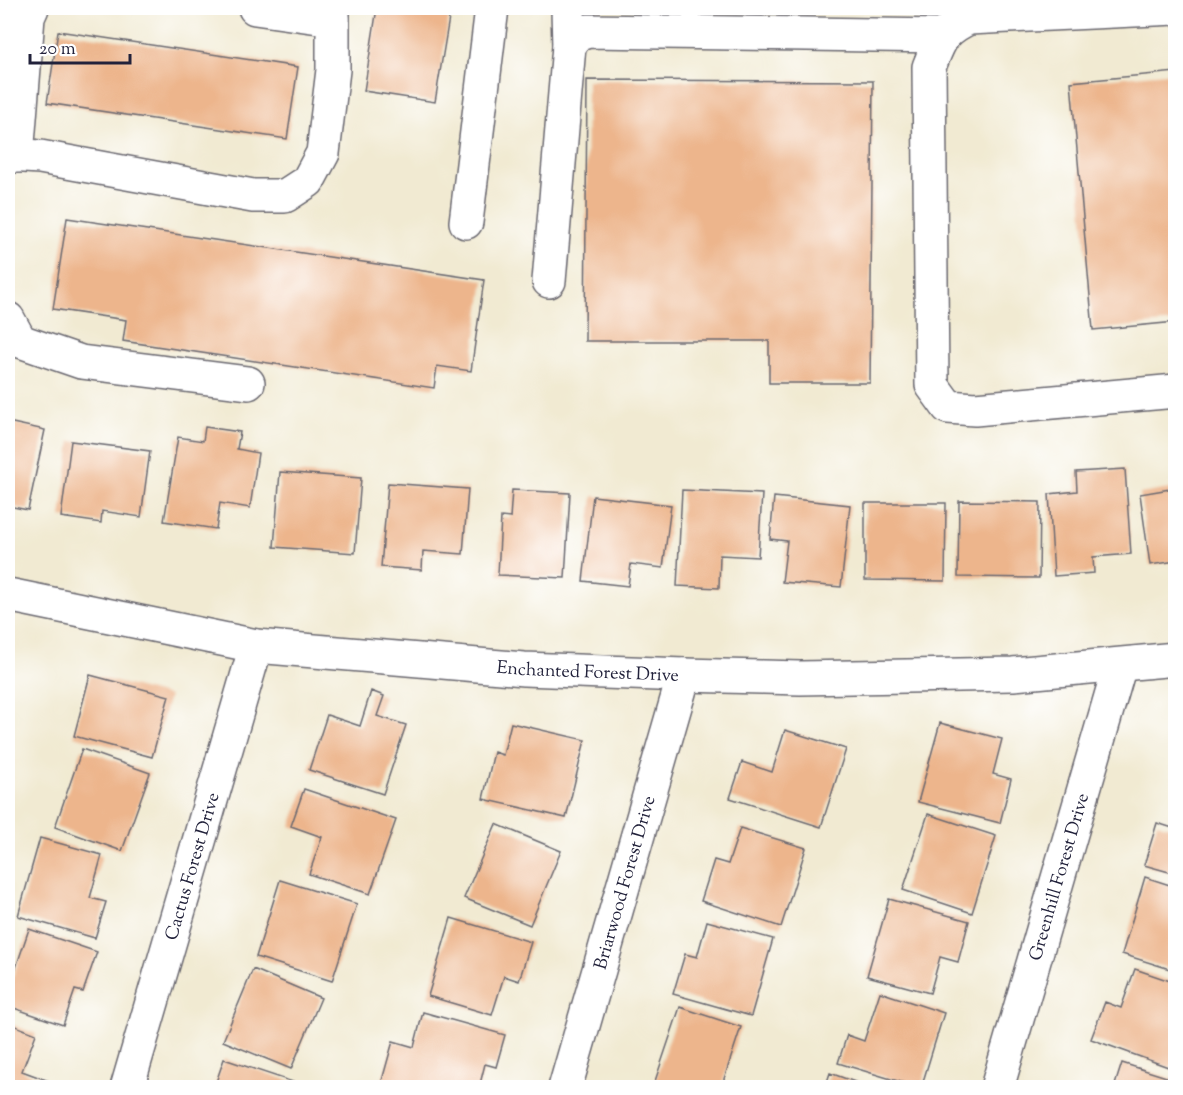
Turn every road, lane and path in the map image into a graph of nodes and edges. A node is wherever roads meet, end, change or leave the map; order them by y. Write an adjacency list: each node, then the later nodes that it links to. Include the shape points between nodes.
1 (32, 8): 11 (street)
2 (255, 8): 7 (street)
3 (492, 8): 12 (street)
4 (568, 8): 10 (street)
5 (1176, 8): 6 (street)
6 (1099, 10): 9 (street, via 969,18)
7 (333, 13): 11 (street, via 333,70 323,153 308,181 285,196 252,196)
8 (794, 21): 9 (street); 10 (street, via 588,32 577,35)
9 (943, 36): 16 (street, via 929,67 932,385 948,407 975,409)
10 (569, 48): 13 (street)
11 (12, 155)
12 (466, 222)
13 (549, 281)
14 (8, 319): 15 (street, via 20,341 81,363)
15 (248, 383)
16 (1176, 391)
17 (8, 595): 18 (street, Enchanted Forest Drive)
18 (255, 646): 21 (street, Enchanted Forest Drive, via 524,669); 22 (street, Cactus Forest Drive)
19 (1176, 659): 20 (street, Enchanted Forest Drive)
20 (1120, 665): 21 (street, Enchanted Forest Drive, via 1012,674 800,678); 24 (street, Greenhill Forest Drive)
21 (684, 675): 23 (street, Briarwood Forest Drive)
22 (127, 1088)
23 (565, 1088)
24 (997, 1088)

